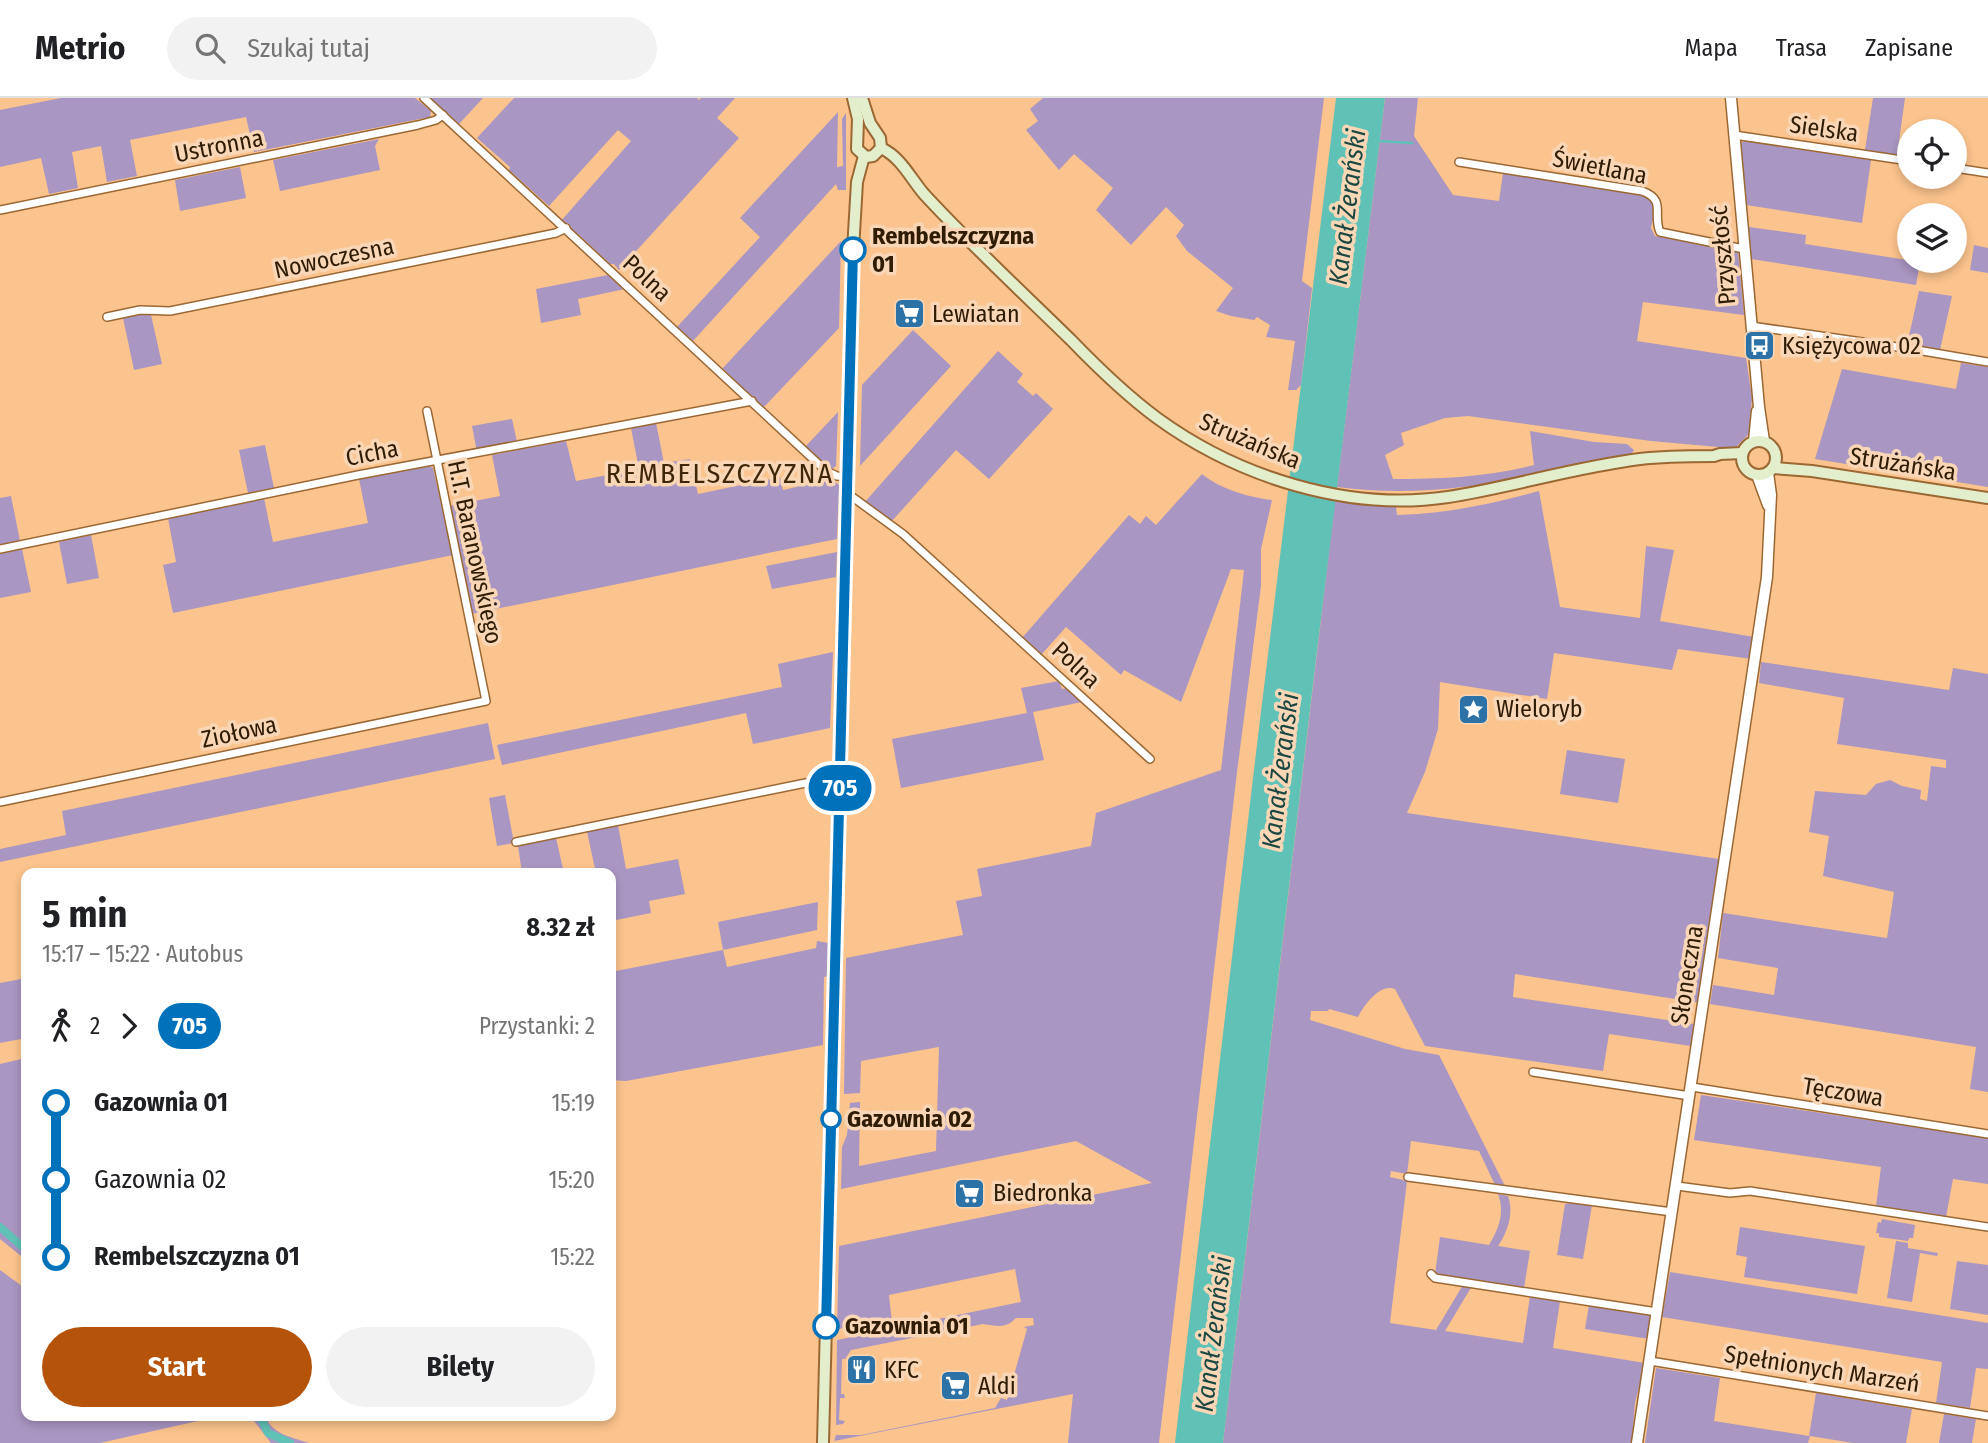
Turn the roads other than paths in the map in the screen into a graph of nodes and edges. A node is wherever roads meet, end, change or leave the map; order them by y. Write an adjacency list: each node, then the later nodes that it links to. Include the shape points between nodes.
1 (424, 98): 5 (street, Polna)
2 (853, 98): 8 (main road)
3 (862, 98): 6 (main road)
4 (1731, 98): 7 (street, Przyszłość)
5 (443, 115): 15 (street, Ustronna, via 418,125); 16 (street, Polna)
6 (876, 133): 8 (main road); 9 (main road)
7 (1734, 135): 11 (street, Sielska); 17 (street, Przyszłość)
8 (859, 136): 10 (main road, via 857,149)
9 (881, 148): 10 (main road, via 873,156); 25 (main road, Strużańska, via 1139,404 1208,451 1269,477 1350,496 1408,499 1506,487 1631,460)
10 (864, 156): 29 (main road, via 855,211)
11 (1897, 160)
12 (1459, 162): 17 (street, Świetlana, via 1642,191 1657,201 1658,228 1664,234)
13 (1967, 170): 14 (street)
14 (1988, 173)
15 (0, 210)
16 (566, 228): 18 (street, Nowoczesna, via 170,311 140,310); 21 (street, Polna)
17 (1744, 249): 19 (street, Przyszłość)
18 (107, 317)
19 (1751, 326): 20 (street); 23 (street, Przyszłość)
20 (1988, 362)
21 (752, 401): 26 (street, Cicha); 29 (street, Polna, via 826,471)
22 (426, 411): 26 (street, H.T. Baranowskiego)
23 (1759, 441): 24 (main road, via 1773,447); 25 (main road)
24 (1776, 457): 27 (main road, Strużańska); 28 (main road)
25 (1742, 458): 28 (main road, via 1748,471)
26 (436, 461): 32 (street, Cicha); 33 (street, H.T. Baranowskiego)
27 (1812, 471): 28 (main road, Strużańska); 31 (main road, Strużańska)
28 (1766, 472): 39 (street, Słoneczna, via 1768,577)
29 (847, 477): 30 (main road)
30 (847, 493): 34 (street, Polna, via 916,545); 35 (main road)
31 (1988, 498)
32 (0, 549)
33 (486, 701): 36 (street, Ziołowa)
34 (1150, 759)
35 (840, 776): 37 (street); 49 (main road)
36 (0, 802)
37 (516, 842)
38 (1533, 1072): 39 (street, Tęczowa)
39 (1691, 1091): 40 (street, Tęczowa); 42 (street, Słoneczna)
40 (1988, 1135)
41 (1408, 1177): 43 (street)
42 (1677, 1186): 43 (street, Słoneczna); 44 (street, via 1750,1191)
43 (1672, 1212): 46 (street, Słoneczna)
44 (1988, 1227)
45 (1432, 1274): 46 (street)
46 (1657, 1312): 47 (street, Słoneczna)
47 (1650, 1361): 48 (street, Spełnionych Marzeń); 50 (street, Słoneczna)
48 (1988, 1416)
49 (823, 1443)
50 (1637, 1443)

